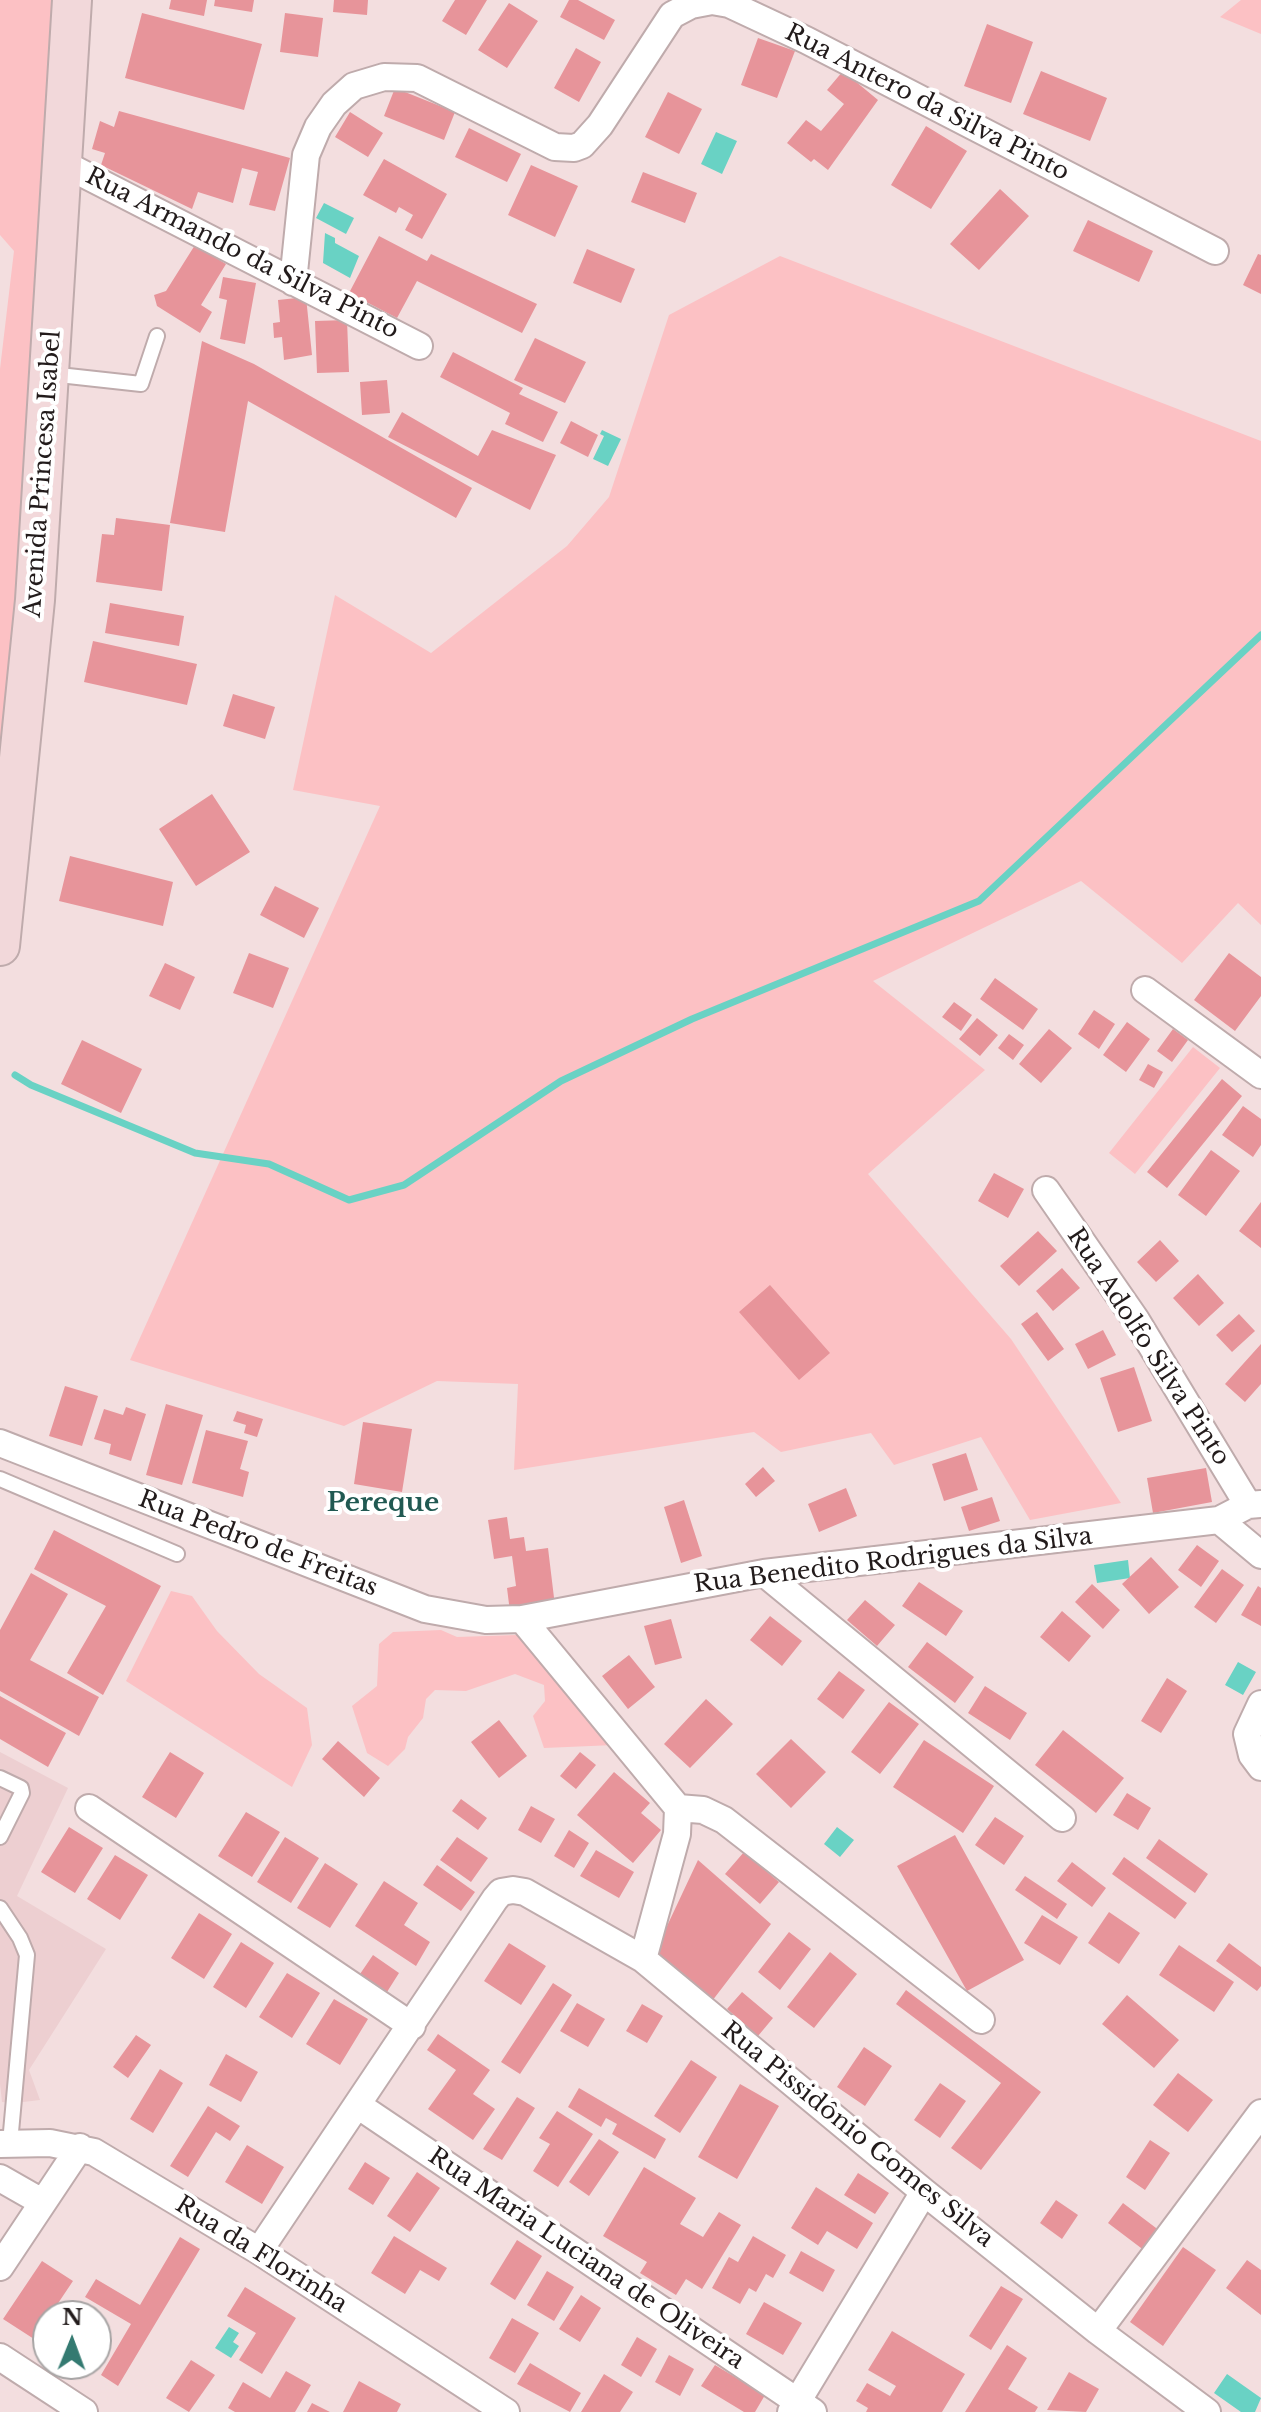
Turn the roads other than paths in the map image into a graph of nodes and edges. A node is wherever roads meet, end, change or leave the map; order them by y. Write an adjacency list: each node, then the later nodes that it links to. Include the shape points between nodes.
1 (72, 0): 2 (main road, Avenida Princesa Isabel)
2 (64, 164): 4 (street, Rua Armando da Silva Pinto); 7 (main road, Avenida Princesa Isabel)
3 (1215, 251): 4 (street, Rua Antero da Silva Pinto, via 806,40 712,1 672,15 600,125 574,148 555,147 417,78 384,77 354,86 318,127 306,155)
4 (293, 282): 6 (street, Rua Armando da Silva Pinto)
5 (157, 336): 7 (lane, via 141,384)
6 (419, 346)
7 (50, 374): 8 (main road, Avenida Princesa Isabel, via 35,600)
8 (0, 946)
9 (1145, 990): 10 (street)
10 (1261, 1075)
11 (1046, 1190): 14 (street, Rua Adolfo Silva Pinto)
12 (0, 1443): 19 (street, Rua Pedro de Freitas, via 425,1609 486,1620)
13 (0, 1479): 16 (lane)
14 (1254, 1504): 15 (street, Rua Benedito Rodrigues da Silva)
15 (1219, 1520): 17 (street); 18 (street, Rua Benedito Rodrigues da Silva)
16 (177, 1554)
17 (1261, 1555)
18 (764, 1573): 19 (street, Rua Benedito Rodrigues da Silva); 25 (street)
19 (522, 1619): 24 (street)
20 (1261, 1704): 21 (street, via 1247,1734)
21 (1261, 1767)
22 (0, 1778): 26 (lane, via 22,1793)
23 (89, 1808): 30 (street)
24 (678, 1808): 28 (street, via 677,1834); 29 (street, via 703,1810 724,1820)
25 (1062, 1818)
26 (0, 1837)
27 (0, 1908): 33 (lane, via 27,1955)
28 (643, 1959): 30 (street, Rua Pissidônio Gomes Silva, via 525,1892 501,1892); 36 (street, Rua Pissidônio Gomes Silva)
29 (981, 2020)
30 (412, 2026): 31 (street)
31 (359, 2106): 38 (street); 42 (street, Rua Maria Luciana de Oliveira)
32 (1261, 2113): 40 (street)
33 (5, 2144): 34 (street, Rua da Florinha)
34 (80, 2147): 37 (street); 38 (street, Rua da Florinha)
35 (0, 2178): 37 (street)
36 (924, 2192): 40 (street, Rua Pissidônio Gomes Silva); 42 (street)
37 (42, 2202): 39 (street)
38 (259, 2251): 44 (street, Rua da Florinha)
39 (0, 2267)
40 (1098, 2331): 45 (street, Rua Pissidônio Gomes Silva)
41 (0, 2357): 43 (street)
42 (800, 2408)
43 (84, 2412)
44 (506, 2412)
45 (1207, 2412)

